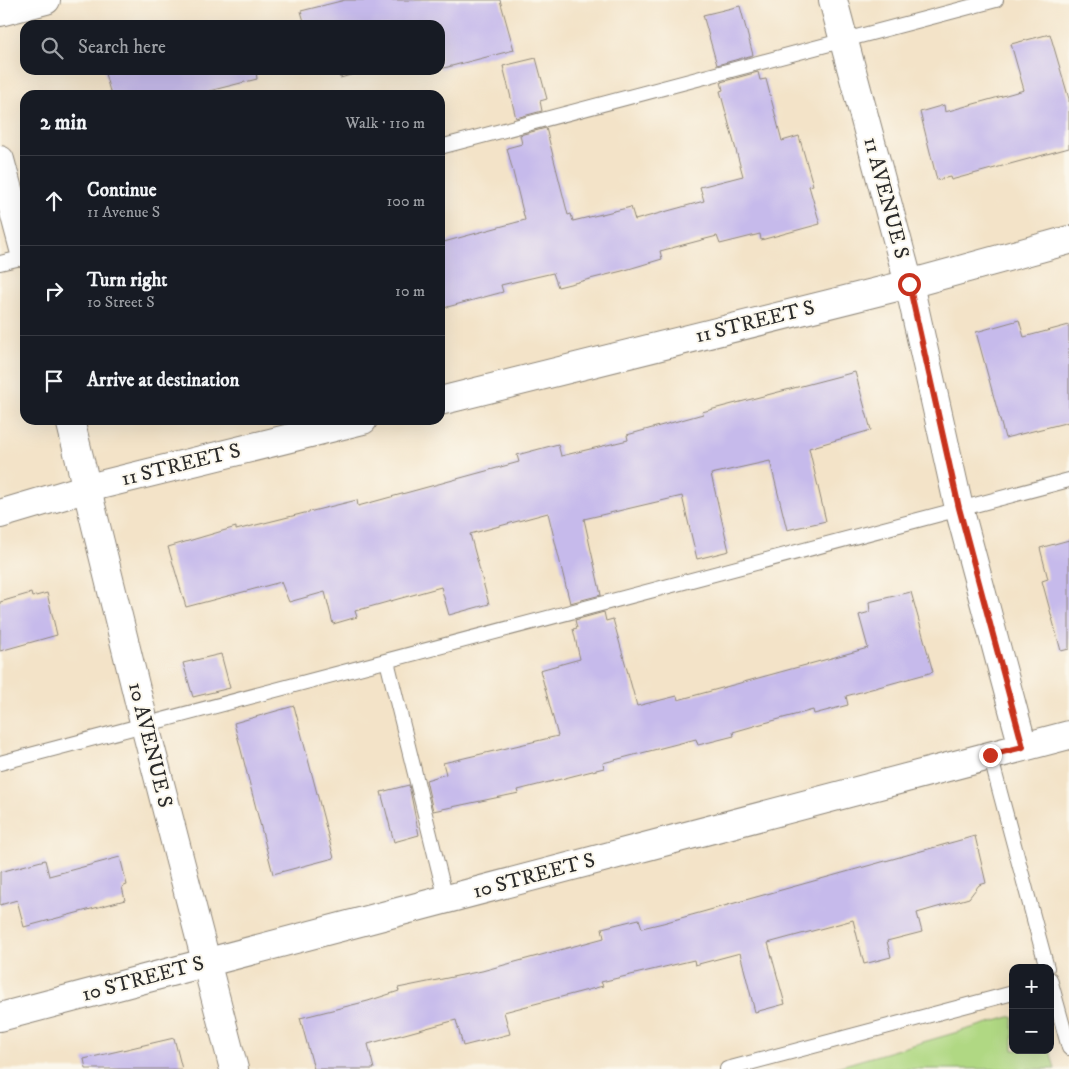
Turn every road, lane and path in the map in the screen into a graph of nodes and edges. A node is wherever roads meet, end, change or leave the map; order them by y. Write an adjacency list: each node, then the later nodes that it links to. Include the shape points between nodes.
1 (46, 0): 4 (street)
2 (833, 0): 5 (street, 11 AVENUE S)
3 (996, 0): 5 (lane)
4 (0, 12)
5 (844, 40): 6 (lane); 12 (street, 11 AVENUE S)
6 (445, 146)
7 (0, 160): 8 (street)
8 (20, 236)
9 (1069, 240): 12 (street, 11 STREET S)
10 (20, 257): 11 (lane)
11 (0, 263)
12 (909, 284): 13 (street, 11 STREET S); 18 (street, 11 AVENUE S)
13 (445, 400)
14 (71, 425): 17 (street, 10 AVENUE S)
15 (342, 425): 17 (street, 11 STREET S)
16 (1069, 480): 18 (lane)
17 (88, 488): 19 (street, 11 STREET S); 21 (street, 10 AVENUE S)
18 (959, 508): 20 (lane); 23 (street, 11 AVENUE S)
19 (0, 514)
20 (387, 661): 21 (lane); 26 (lane)
21 (145, 726): 25 (lane); 27 (street, 10 AVENUE S)
22 (1069, 735): 23 (street, 10 STREET S)
23 (1023, 747): 24 (street, 10 STREET S)
24 (990, 755): 26 (street, 10 STREET S); 28 (lane)
25 (0, 763)
26 (446, 899): 27 (street, 10 STREET S)
27 (206, 963): 31 (street, 10 STREET S); 33 (street, 10 AVENUE S)
28 (1046, 964)
29 (1054, 993): 32 (lane)
30 (1009, 994): 34 (lane)
31 (0, 1017)
32 (1069, 1048)
33 (234, 1069)
34 (727, 1069)

